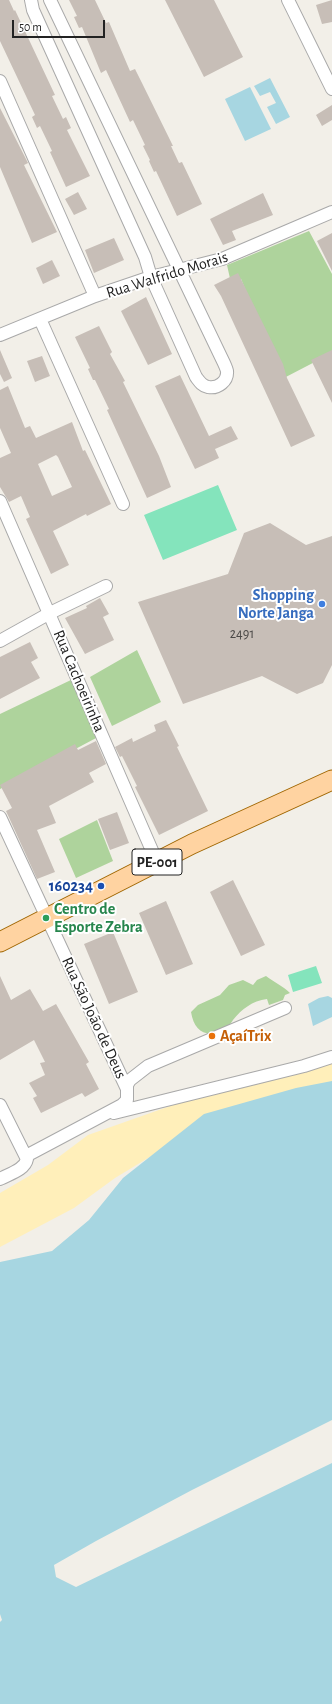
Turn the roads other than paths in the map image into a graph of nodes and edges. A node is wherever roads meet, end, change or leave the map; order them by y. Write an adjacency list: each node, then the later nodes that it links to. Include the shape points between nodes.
1 (32, 0): 9 (street, via 32,10 145,257)
2 (50, 0): 8 (street)
3 (288, 0): 4 (street)
4 (327, 68): 6 (street)
5 (0, 81): 10 (street)
6 (332, 89)
7 (332, 212): 8 (street, Rua Walfrido Morais, via 222,259)
8 (178, 270): 9 (street, Rua Walfrido Morais); 9 (street, via 227,371 224,382 219,385 208,387 196,377)
9 (151, 277): 10 (street, Rua Walfrido Morais)
10 (95, 296): 11 (street, Rua Walfrido Morais)
11 (40, 319): 12 (street, Rua Walfrido Morais); 14 (street)
12 (0, 335)
13 (0, 501): 16 (street, Rua Cachoeirinha)
14 (123, 504)
15 (106, 586): 16 (street)
16 (50, 613): 17 (street); 20 (street, Rua Cachoeirinha)
17 (0, 641)
18 (332, 780): 20 (main road, PE-001)
19 (0, 817): 21 (street, Rua São João de Deus)
20 (157, 862): 21 (main road, PE-001)
21 (46, 918): 22 (main road, PE-001); 25 (street, Rua São João de Deus)
22 (0, 942)
23 (285, 1008): 25 (street, via 148,1066 130,1080)
24 (332, 1057): 27 (street)
25 (127, 1089): 27 (street, via 127,1100 122,1105)
26 (0, 1105): 28 (street)
27 (96, 1118): 28 (street)
28 (26, 1156): 29 (street, via 26,1164)
29 (0, 1179)

